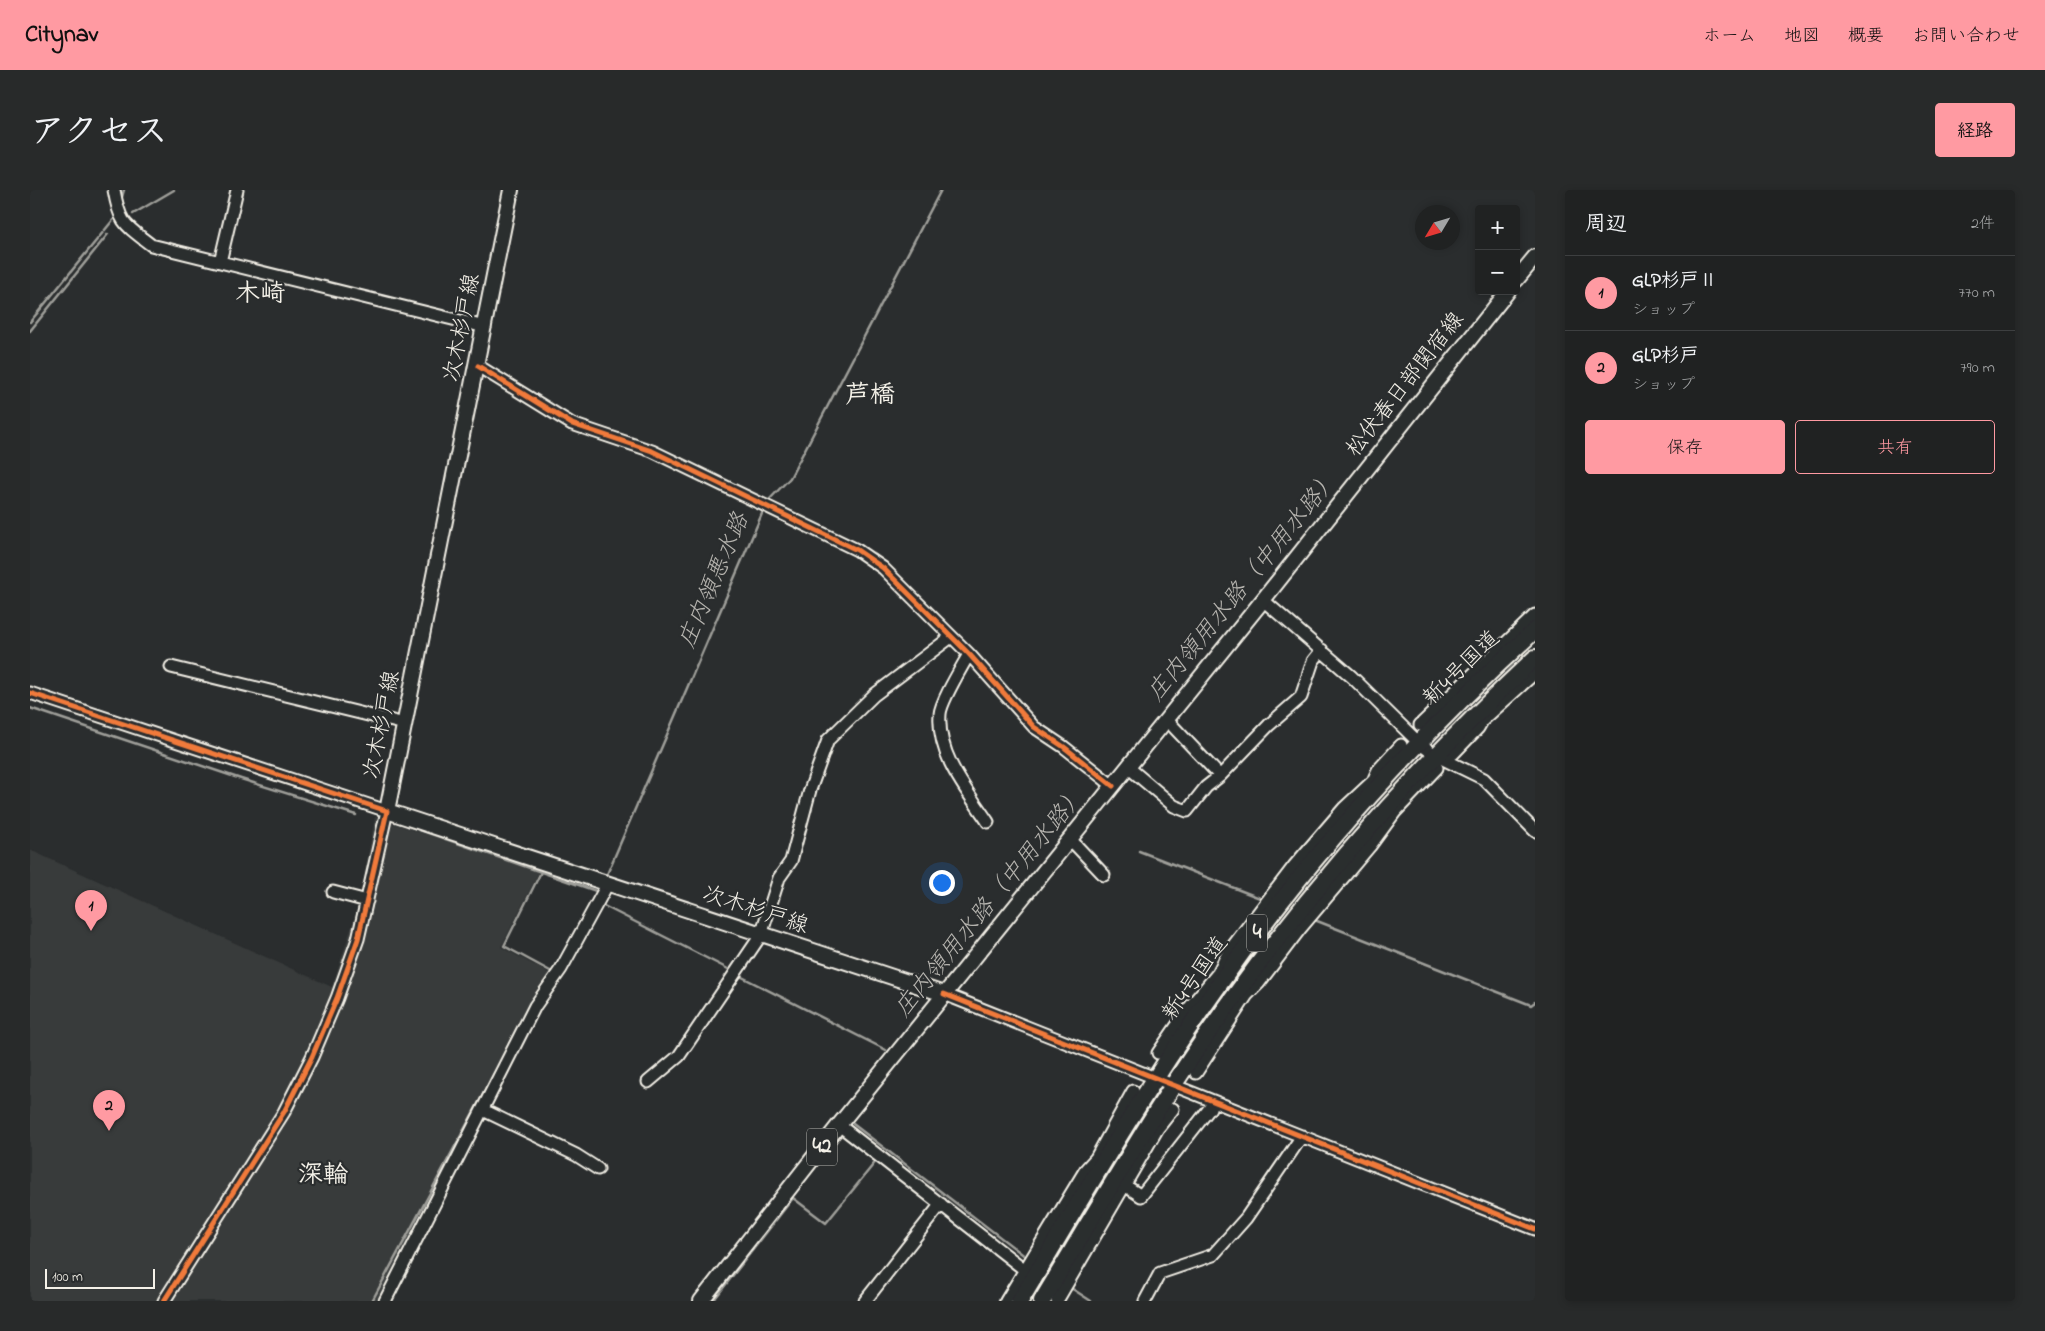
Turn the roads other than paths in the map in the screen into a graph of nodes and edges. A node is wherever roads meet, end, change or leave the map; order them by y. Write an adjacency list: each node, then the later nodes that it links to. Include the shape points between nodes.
1 (114, 190): 5 (street, via 119,216 151,246)
2 (238, 190): 5 (street)
3 (511, 190): 8 (main road, 次木杉戸線)
4 (1535, 257): 6 (main road)
5 (220, 262): 8 (street)
6 (1520, 275)
7 (1505, 295): 10 (main road, 松伏春日部関宿線 / 42)
8 (485, 327): 9 (main road, 次木杉戸線)
9 (478, 366): 13 (street, via 572,424 652,451 857,550 883,568); 23 (main road, 次木杉戸線)
10 (1263, 600): 14 (street); 22 (main road, 松伏春日部関宿線 / 42)
11 (1535, 615): 19 (street, via 1480,665)
12 (1535, 630): 19 (highway, 新4号国道 / 4)
13 (951, 637): 15 (street); 41 (street, via 874,695 828,740 810,790 791,861 780,878)
14 (1322, 650): 25 (street); 30 (street, via 1312,661 1301,697)
15 (969, 654): 31 (street, via 1034,727); 34 (street, via 940,712 943,745 947,757)
16 (1535, 658): 21 (highway, 新4号国道 / 4)
17 (171, 667): 23 (street)
18 (1535, 673): 21 (street)
19 (1465, 691): 24 (street); 25 (highway, 新4号国道 / 4)
20 (30, 693): 33 (street)
21 (1486, 711): 27 (street); 28 (highway, 新4号国道 / 4)
22 (1166, 719): 29 (main road, 松伏春日部関宿線 / 42); 30 (street)
23 (404, 724): 33 (main road, 次木杉戸線)
24 (1420, 725)
25 (1419, 743): 28 (street); 32 (highway, 新4号国道 / 4)
26 (1401, 746): 32 (street, via 1378,770)
27 (1453, 754)
28 (1436, 762): 35 (street, via 1484,779); 44 (highway, 新4号国道 / 4, via 1319,886)
29 (1128, 767): 30 (street, via 1174,806 1186,812 1206,787); 31 (main road, 松伏春日部関宿線 / 42)
30 (1220, 776)
31 (1113, 786): 36 (main road, 松伏春日部関宿線 / 42)
32 (1367, 793): 42 (highway, 新4号国道 / 4)
33 (387, 811): 38 (main road, 次木杉戸線); 40 (street)
34 (988, 822)
35 (1535, 831)
36 (1070, 839): 37 (street); 43 (main road, 松伏春日部関宿線 / 42)
37 (1104, 875)
38 (607, 885): 41 (main road, 次木杉戸線); 52 (street, via 561,969 535,1006)
39 (333, 892): 40 (street)
40 (367, 901): 64 (street, via 358,939 312,1057 284,1112)
41 (761, 935): 43 (main road, 次木杉戸線); 48 (street, via 679,1056)
42 (1212, 986): 45 (street, via 1189,1008); 47 (highway, 新4号国道 / 4)
43 (944, 994): 47 (street); 54 (main road, 松伏春日部関宿線 / 42)
44 (1237, 1001): 46 (street); 49 (highway, 新4号国道 / 4)
45 (1158, 1053)
46 (1196, 1072)
47 (1155, 1079): 49 (street); 57 (highway, 新4号国道 / 4)
48 (648, 1082)
49 (1174, 1086): 51 (street); 55 (highway, 新4号国道 / 4)
50 (1133, 1092): 57 (street)
51 (1212, 1101): 56 (street); 59 (street, via 1210,1108 1141,1196)
52 (483, 1110): 58 (street, via 576,1154); 65 (street)
53 (1173, 1110): 55 (street)
54 (839, 1125): 60 (street); 66 (main road, 松伏春日部関宿線 / 42)
55 (1148, 1136): 59 (street); 70 (highway, 新4号国道 / 4)
56 (1302, 1136): 61 (street); 71 (street, via 1246,1218 1213,1255 1160,1273)
57 (1106, 1150): 62 (street, via 1086,1169); 69 (highway, 新4号国道 / 4)
58 (598, 1169)
59 (1126, 1186): 63 (street)
60 (941, 1204): 62 (street); 67 (street)
61 (1535, 1229)
62 (1025, 1270): 68 (street)
63 (1062, 1299)
64 (164, 1301)
65 (385, 1301)
66 (701, 1301)
67 (865, 1301)
68 (1006, 1301)
69 (1020, 1301)
70 (1042, 1301)
71 (1145, 1301)

